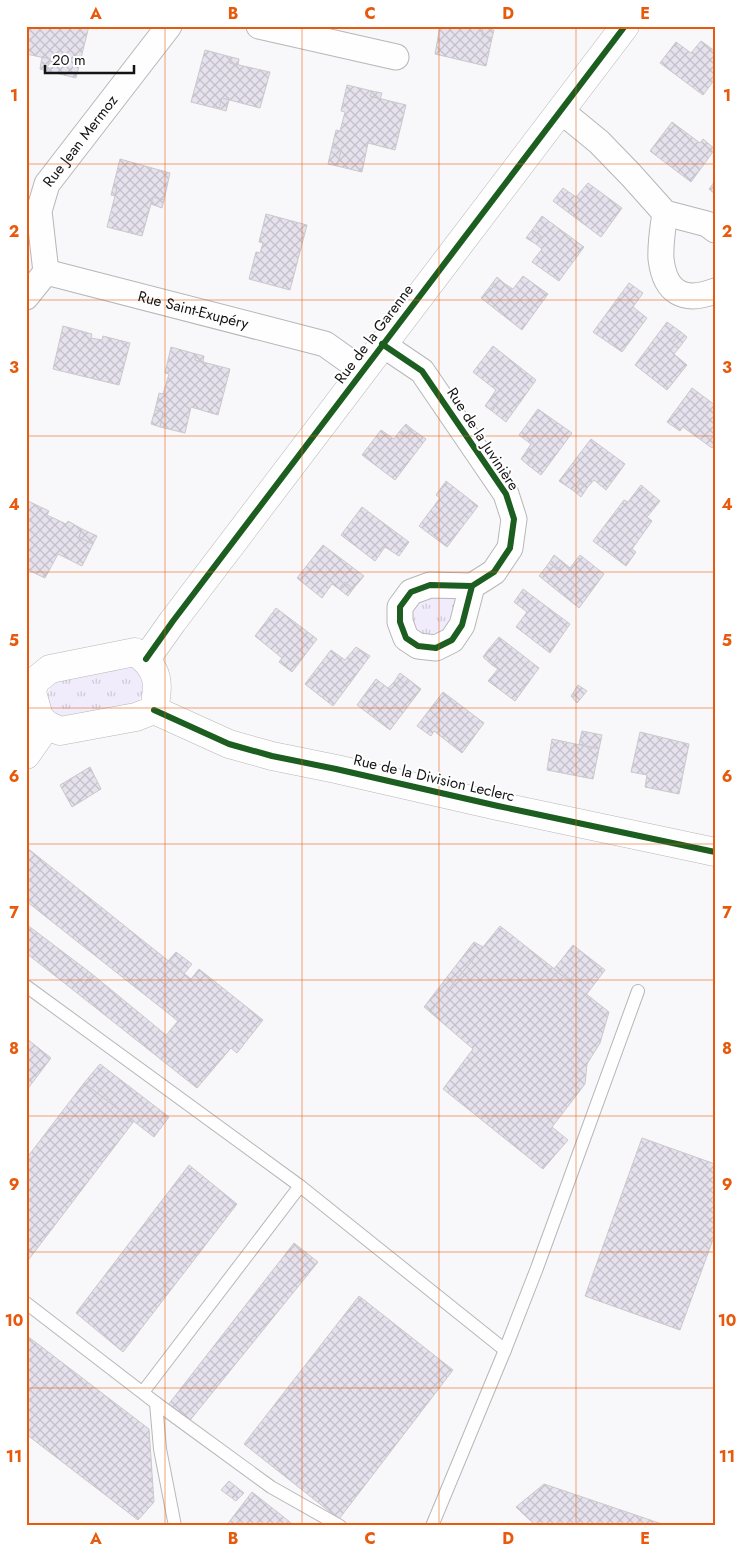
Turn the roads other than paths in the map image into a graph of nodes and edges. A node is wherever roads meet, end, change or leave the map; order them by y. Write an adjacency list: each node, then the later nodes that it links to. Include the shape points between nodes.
1 (169, 26): 8 (street, Rue Jean Mermoz, via 47,184 39,211)
2 (259, 26): 4 (street)
3 (625, 26): 5 (street, Rue de la Garenne)
4 (396, 57)
5 (560, 110): 6 (street, via 605,149); 11 (street, Rue de la Garenne)
6 (664, 213): 7 (street, via 707,224); 10 (street, via 661,258 665,276 674,290 686,297)
7 (715, 230)
8 (46, 272): 9 (street); 12 (street, Rue Saint-Exupéry, via 325,344)
9 (26, 297)
10 (707, 301)
11 (382, 344): 12 (street, Rue de la Garenne); 13 (street, Rue de la Juvinière, via 422,371 506,494 514,519 510,548 494,572)
12 (363, 371): 14 (street, Rue de la Garenne)
13 (472, 586)
14 (146, 659): 15 (street, via 136,652 50,668); 16 (street, via 156,674 158,688)
15 (31, 679): 17 (street, via 39,717)
16 (154, 710): 17 (street, via 60,731); 19 (street, Rue de la Division Leclerc, via 229,744 272,756)
17 (47, 725): 18 (street)
18 (26, 755)
19 (715, 852)
20 (26, 986): 22 (lane)
21 (638, 991): 24 (lane)
22 (300, 1186): 24 (lane); 25 (lane)
23 (26, 1303): 25 (lane)
24 (505, 1350): 29 (lane)
25 (143, 1392): 26 (lane)
26 (156, 1403): 27 (lane, via 160,1449); 28 (lane, via 271,1487)
27 (174, 1526)
28 (340, 1526)
29 (432, 1526)

